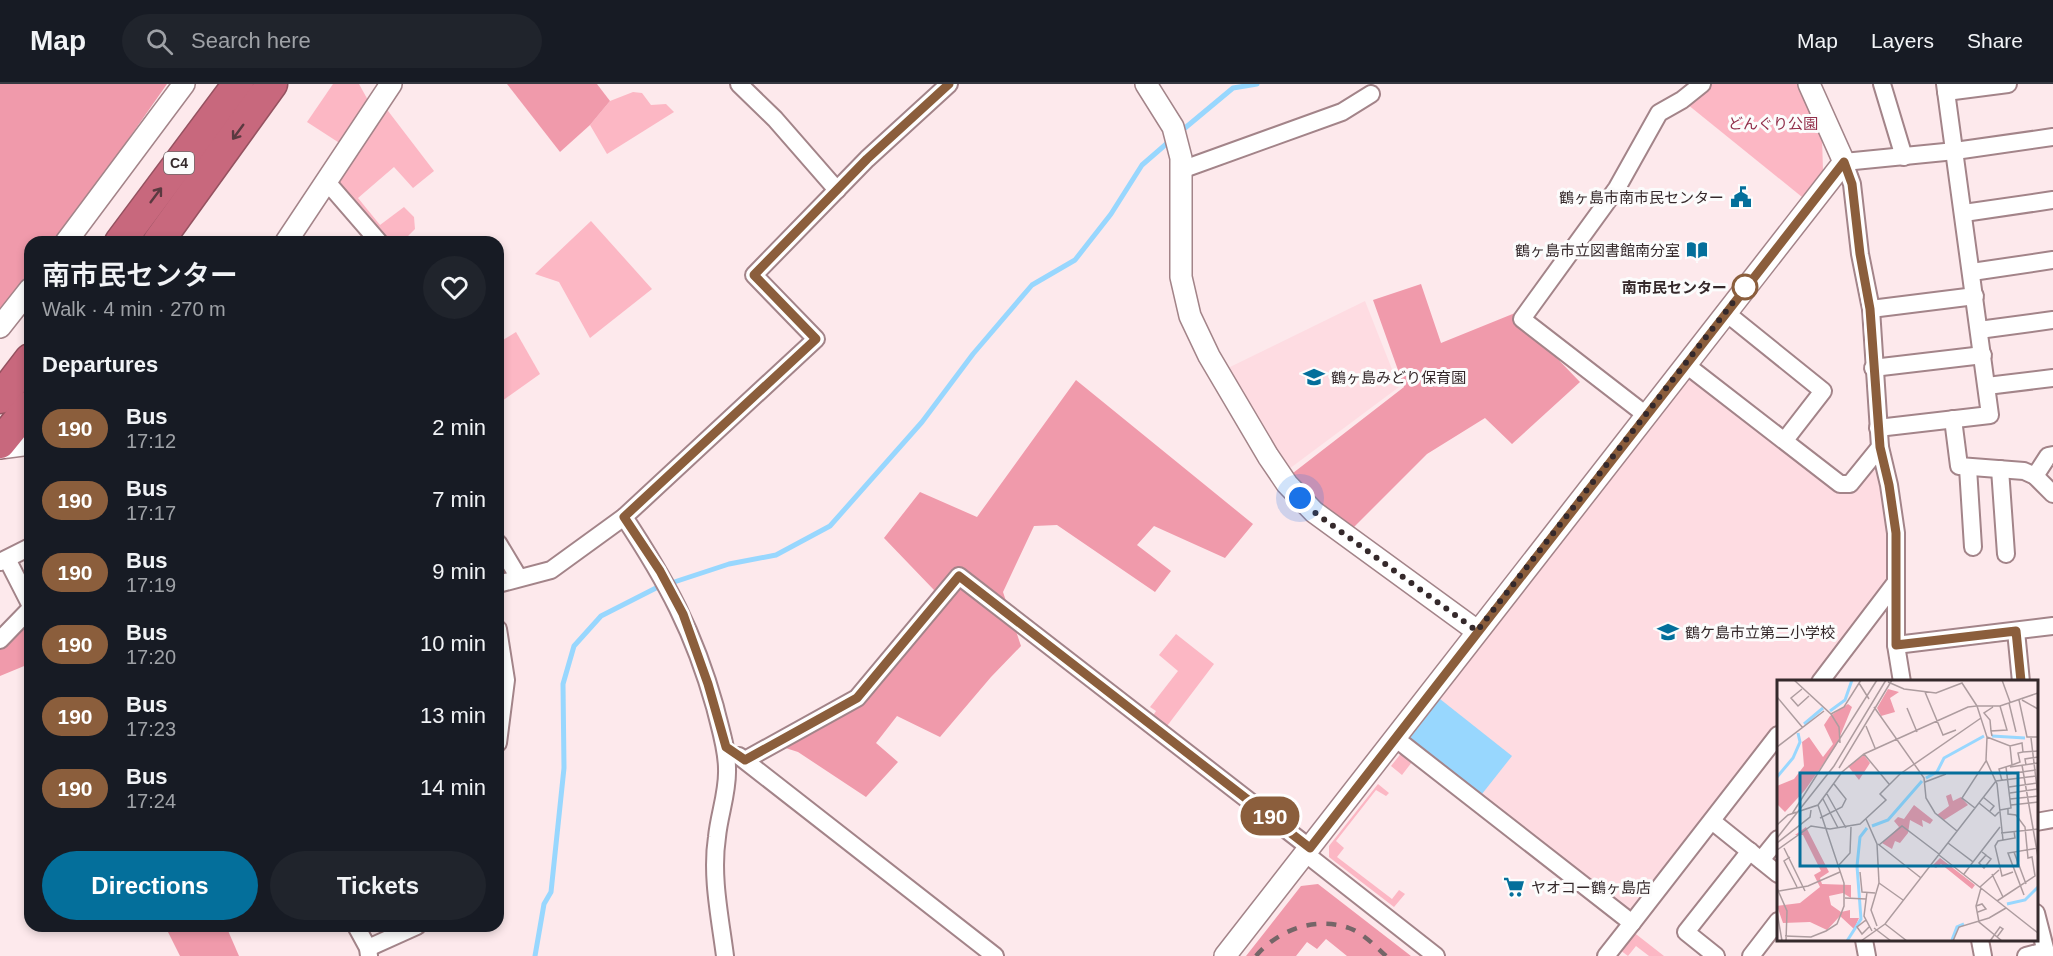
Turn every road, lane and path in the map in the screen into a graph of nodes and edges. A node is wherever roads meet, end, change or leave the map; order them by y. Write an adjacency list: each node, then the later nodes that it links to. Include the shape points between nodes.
1 (184, 84): 23 (street)
2 (238, 84): 24 (highway, C4, one-way to 2)
3 (272, 84): 25 (highway, C4, one-way to 25)
4 (391, 84): 19 (street)
5 (739, 84): 20 (street)
6 (949, 84): 20 (street)
7 (1146, 84): 18 (street, via 1173,127)
8 (1702, 84): 44 (street, via 1659,113 1617,188 1522,319)
9 (1809, 84): 17 (street)
10 (1882, 84): 16 (street)
11 (2008, 84): 12 (street)
12 (1946, 88): 15 (street)
13 (1371, 94): 18 (street, via 1342,112)
14 (2053, 137): 15 (street)
15 (1955, 151): 16 (street); 22 (street)
16 (1904, 157): 17 (street)
17 (1844, 162): 32 (street, via 1852,184); 33 (street)
18 (1181, 170): 69 (street, via 1181,277 1191,316 1209,356 1268,456 1287,484 1314,512)
19 (327, 182): 26 (street); 27 (street)
20 (837, 190): 57 (street, via 754,275 816,339)
21 (2053, 200): 22 (street)
22 (1964, 213): 29 (street)
23 (70, 236)
24 (124, 236)
25 (162, 236)
26 (290, 236)
27 (374, 236)
28 (2053, 260): 29 (street)
29 (1972, 272): 30 (street)
30 (1975, 296): 32 (street); 36 (street)
31 (24, 297): 35 (street)
32 (1870, 309): 39 (street)
33 (1725, 312): 38 (street); 47 (street, via 1823,391)
34 (2053, 320): 36 (street)
35 (0, 327)
36 (1979, 330): 37 (street)
37 (1983, 355): 39 (street); 42 (street)
38 (1685, 364): 44 (street); 47 (street)
39 (1873, 368): 46 (street)
40 (24, 376): 43 (highway)
41 (2053, 378): 42 (street)
42 (1987, 386): 45 (street, via 1990,415)
43 (14, 403): 48 (highway)
44 (1646, 415): 69 (street)
45 (1953, 419): 46 (street); 53 (street, via 1959,466)
46 (1878, 428): 50 (street)
47 (1785, 440): 50 (street, via 1840,484 1850,484)
48 (0, 443)
49 (24, 445): 51 (street)
50 (1880, 447): 65 (street, via 1896,533)
51 (0, 448)
52 (2053, 455): 55 (street, via 2048,456)
53 (1968, 468): 54 (street); 58 (street)
54 (2000, 469): 55 (street); 61 (street)
55 (2035, 476): 56 (street)
56 (2053, 494)
57 (624, 517): 63 (street, via 551,570); 80 (street, via 683,614)
58 (1973, 547)
59 (24, 550): 62 (street)
60 (504, 553): 63 (street)
61 (2006, 554)
62 (3, 560): 66 (street)
63 (519, 578): 64 (street)
64 (504, 582)
65 (1896, 582): 72 (street); 74 (street)
66 (24, 594)
67 (24, 615): 71 (street)
68 (2053, 626): 70 (street)
69 (1477, 631): 78 (street)
70 (2016, 631): 72 (street); 76 (street)
71 (0, 640)
72 (1896, 645): 75 (street)
73 (504, 663): 77 (street)
74 (1821, 680)
75 (1902, 680)
76 (2021, 680)
77 (504, 701)
78 (1395, 738): 86 (street); 90 (street)
79 (1777, 738): 83 (street)
80 (726, 747): 81 (street); 98 (street, via 727,772 715,869)
81 (745, 760): 86 (street, via 857,698 959,576); 99 (street)
82 (2053, 819): 84 (street)
83 (1713, 821): 87 (street); 90 (street)
84 (2038, 822)
85 (1777, 839): 87 (street)
86 (1308, 851): 100 (street); 101 (street)
87 (1755, 855): 88 (street); 103 (street, via 1686,932)
88 (1777, 872)
89 (2038, 918): 97 (street)
90 (1632, 923): 102 (street)
91 (1777, 924): 104 (street)
92 (359, 932): 96 (street)
93 (406, 932): 96 (street)
94 (1864, 941): 105 (street)
95 (1980, 941): 106 (street)
96 (369, 952)
97 (2046, 954): 107 (street)
98 (725, 956)
99 (995, 956)
100 (1225, 956)
101 (1436, 956)
102 (1606, 956)
103 (1716, 956)
104 (1751, 956)
105 (1867, 956)
106 (1983, 956)
107 (2026, 956)

